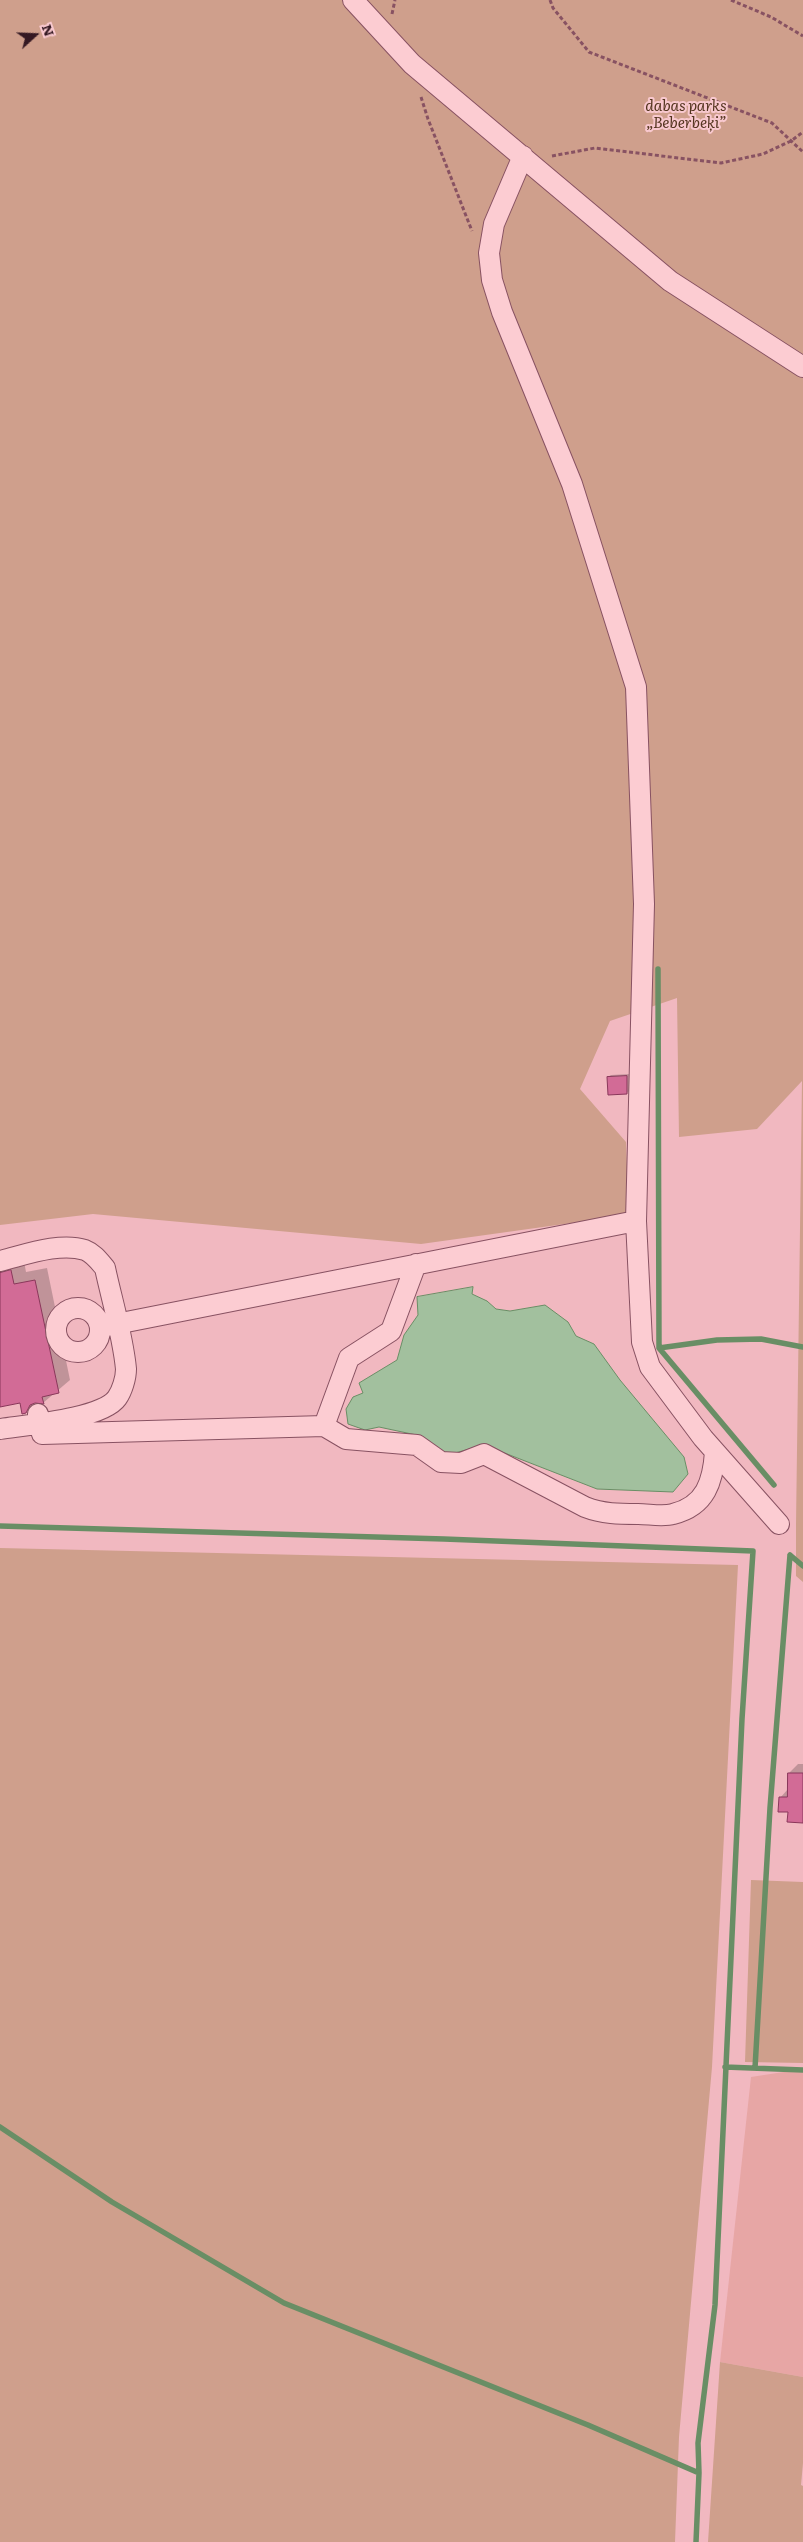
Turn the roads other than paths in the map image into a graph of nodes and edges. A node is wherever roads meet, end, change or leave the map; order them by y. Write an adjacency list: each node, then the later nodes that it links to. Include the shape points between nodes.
1 (353, 0): 2 (street, via 412,64)
2 (523, 156): 3 (street, via 670,281); 4 (street, via 494,224 489,253 492,280 572,484 636,687 644,904)
3 (803, 368)
4 (636, 1221): 6 (street); 11 (street, via 642,1342 650,1367)
5 (0, 1260): 7 (street, via 68,1247 86,1250 104,1268)
6 (416, 1264): 7 (street); 9 (street, via 391,1330 349,1358)
7 (109, 1325): 8 (street, via 126,1371 116,1399 83,1416)
8 (39, 1418): 9 (street, via 42,1434); 10 (street)
9 (324, 1426): 11 (street, via 346,1440 417,1445 441,1462 461,1463 484,1454 602,1514 672,1515 688,1508 702,1496 713,1477)
10 (0, 1429)
11 (715, 1452): 12 (street)
12 (779, 1524)

